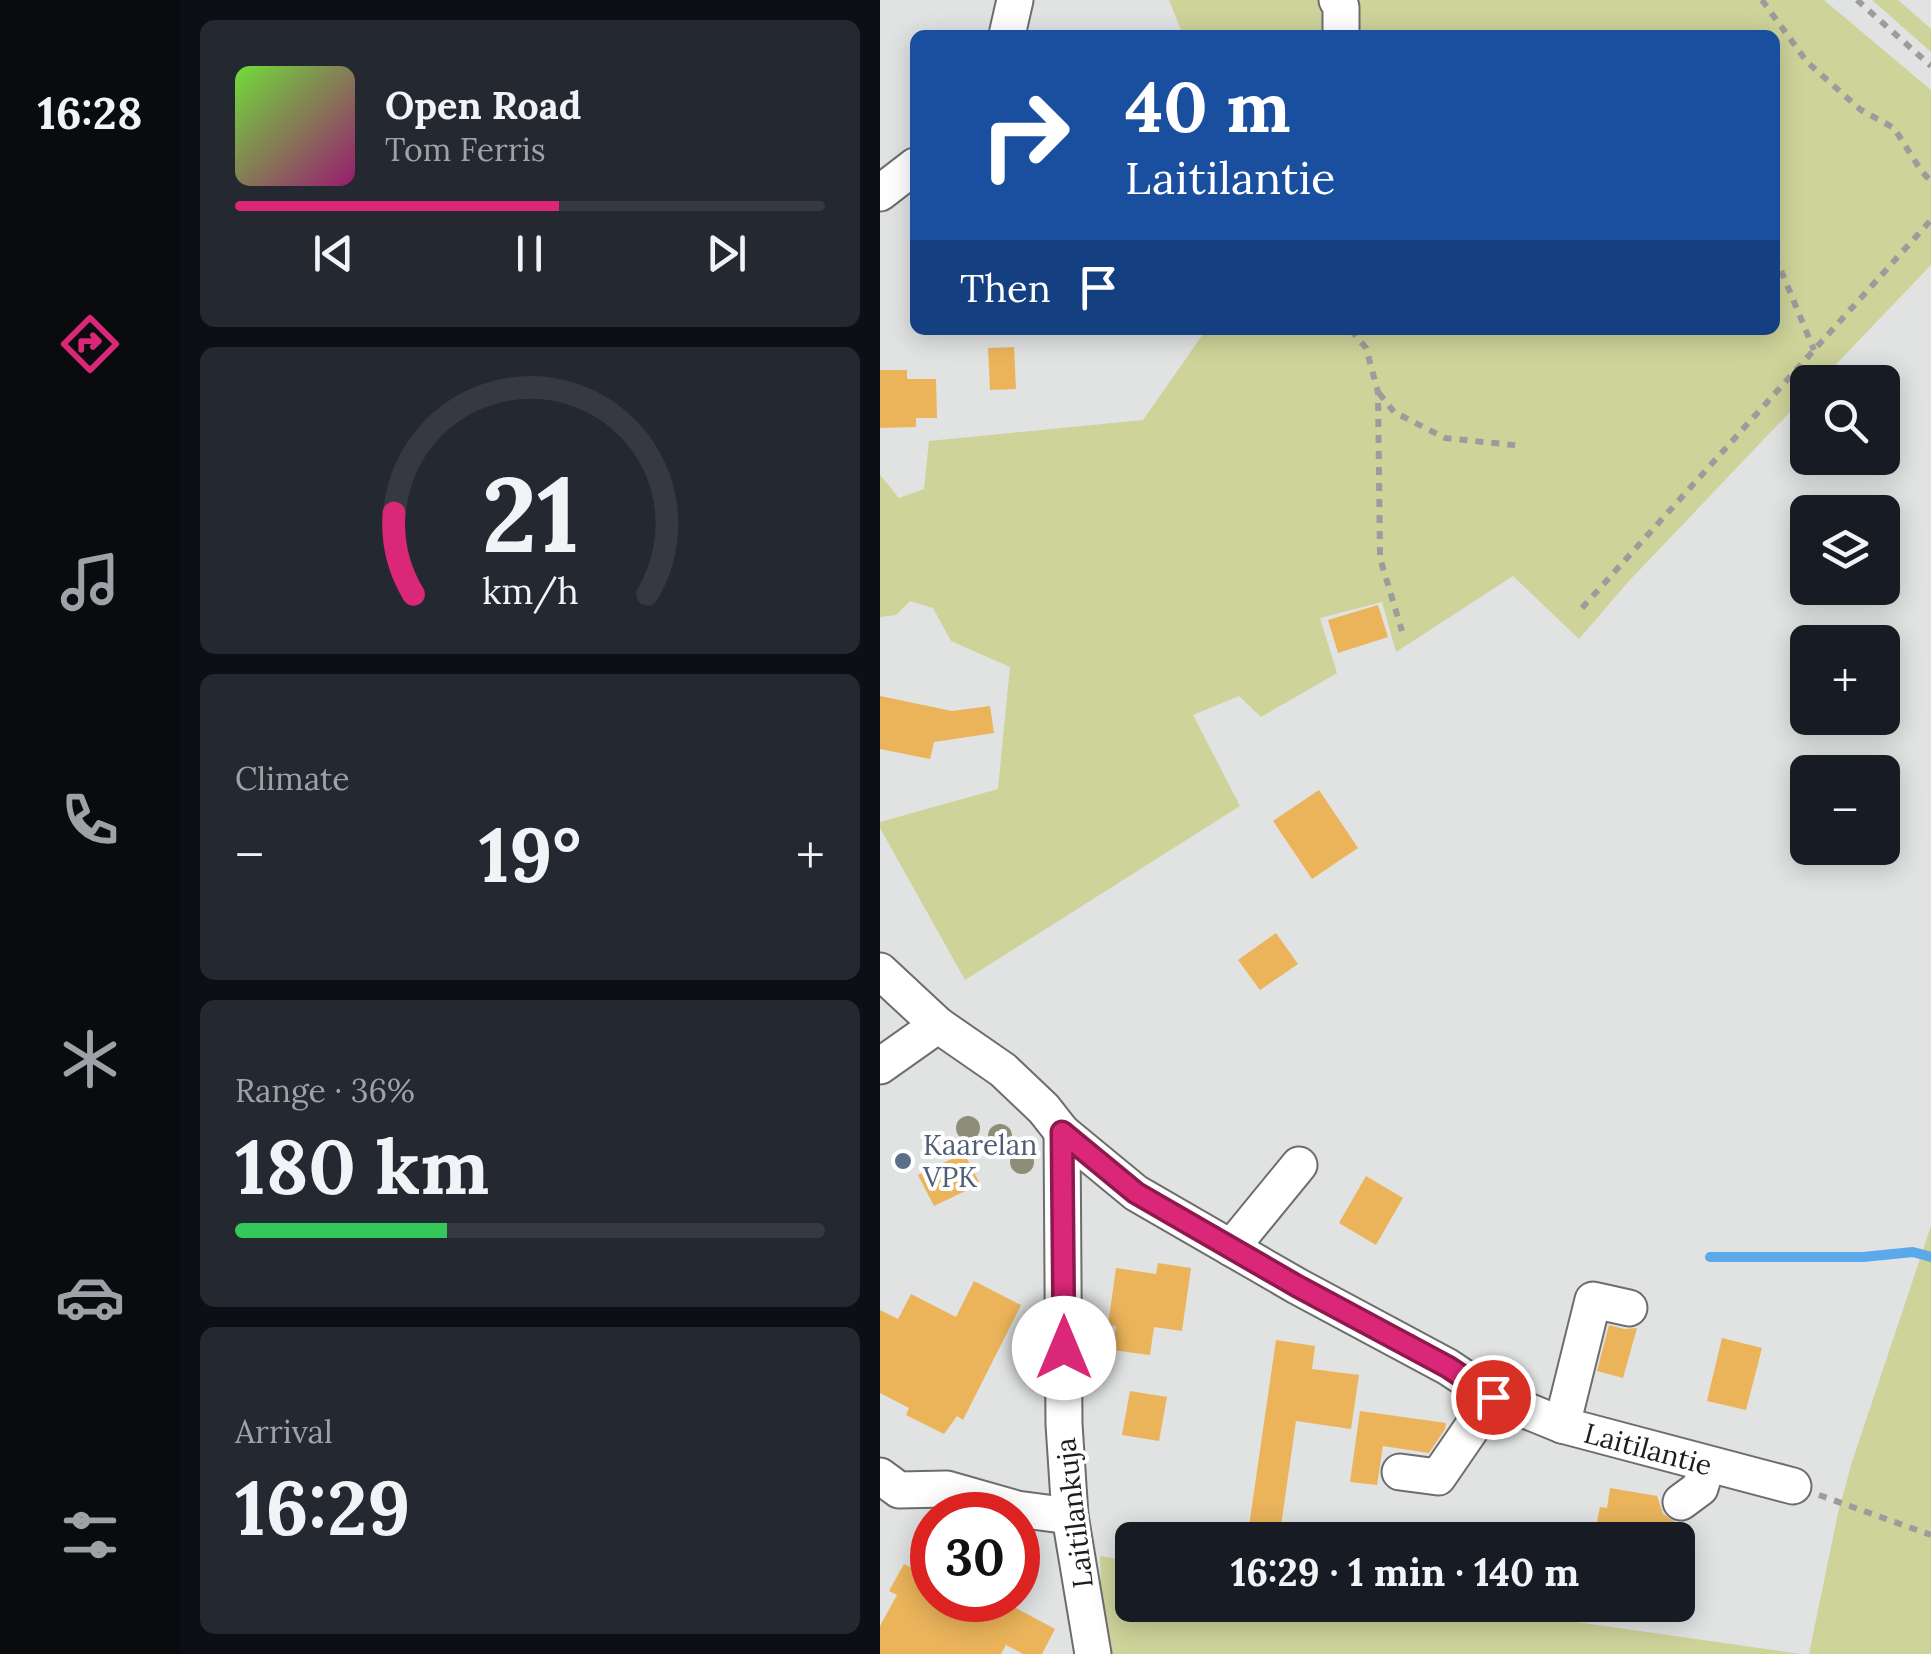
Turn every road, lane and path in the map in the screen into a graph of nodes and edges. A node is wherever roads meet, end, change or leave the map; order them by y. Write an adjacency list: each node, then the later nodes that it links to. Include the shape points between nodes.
1 (1015, 0): 4 (street)
2 (1762, 0): 7 (path, via 1807,62 1861,110 1894,128)
3 (1857, 0): 5 (path)
4 (1008, 30)
5 (1931, 66)
6 (910, 170): 8 (street)
7 (1931, 181)
8 (880, 192)
9 (1931, 220): 12 (path)
10 (1780, 268): 12 (path)
11 (1355, 335): 13 (path, via 1366,348)
12 (1814, 350): 15 (path)
13 (1378, 392): 14 (path, via 1394,412 1444,438); 16 (path, via 1380,558)
14 (1523, 446)
15 (1582, 608)
16 (1402, 631)
17 (880, 971): 18 (street, Laitilantie)
18 (938, 1025): 19 (street); 20 (street, Laitilantie, via 1003,1070)
19 (880, 1066)
20 (1062, 1132): 22 (street, Laitilantie, via 1136,1193); 31 (street, Laitilankuja)
21 (1300, 1165): 22 (street)
22 (1231, 1248): 24 (street, Laitilantie)
23 (1630, 1308): 25 (street, via 1593,1300)
24 (1493, 1397): 25 (street, Laitilantie); 27 (street, via 1438,1477)
25 (1562, 1425): 26 (street, Laitilantie)
26 (1707, 1465): 29 (street, Laitilantie); 30 (street, via 1700,1488)
27 (1400, 1472)
28 (880, 1476): 31 (street, via 899,1490 947,1490 1017,1510)
29 (1794, 1486): 32 (path)
30 (1681, 1502)
31 (1070, 1516): 33 (street, Laitilankuja)
32 (1931, 1536)
33 (1093, 1654)

